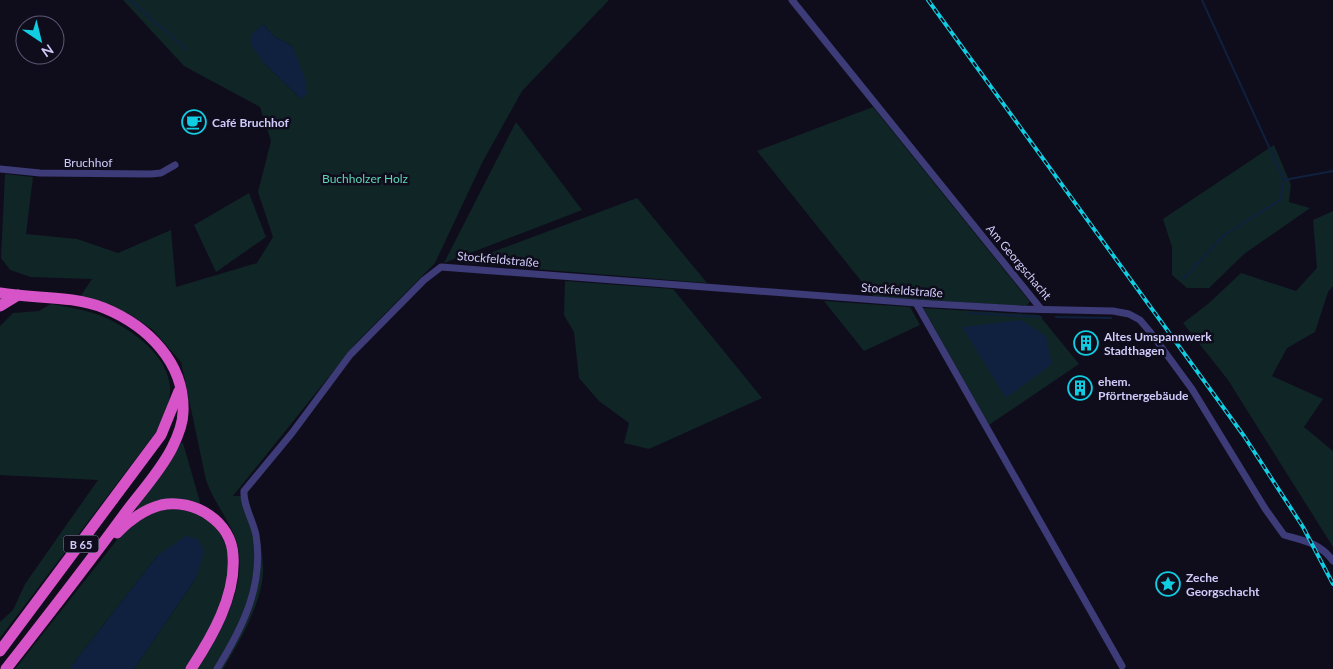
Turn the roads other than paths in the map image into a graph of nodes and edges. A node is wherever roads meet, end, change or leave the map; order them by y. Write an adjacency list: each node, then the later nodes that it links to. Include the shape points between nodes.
1 (792, 0): 8 (street, Am Georgschacht)
2 (174, 165): 3 (street, Bruchhof, via 151,174 40,173)
3 (0, 169)
4 (0, 293): 5 (highway, B 65)
5 (18, 295): 7 (highway); 9 (highway, B 65, via 74,300 115,313 139,328 164,351)
6 (916, 303): 8 (street, Stockfeldstraße); 13 (street); 16 (street, Stockfeldstraße, via 441,267 424,280 350,356 244,490 256,536 257,580 243,622)
7 (0, 306)
8 (1041, 309): 10 (street, Am Georgschacht, via 1113,311 1140,320 1208,412 1284,535 1311,541 1326,550)
9 (181, 385): 11 (highway, B 65, via 183,413 171,449); 12 (highway, B 65, via 161,436)
10 (1333, 561)
11 (85, 568): 14 (highway, B 65); 15 (highway, via 122,528 141,513 162,505 184,505 221,524 234,555 233,576 226,601)
12 (0, 651)
13 (1122, 666)
14 (6, 669)
15 (191, 669)
16 (217, 669)

